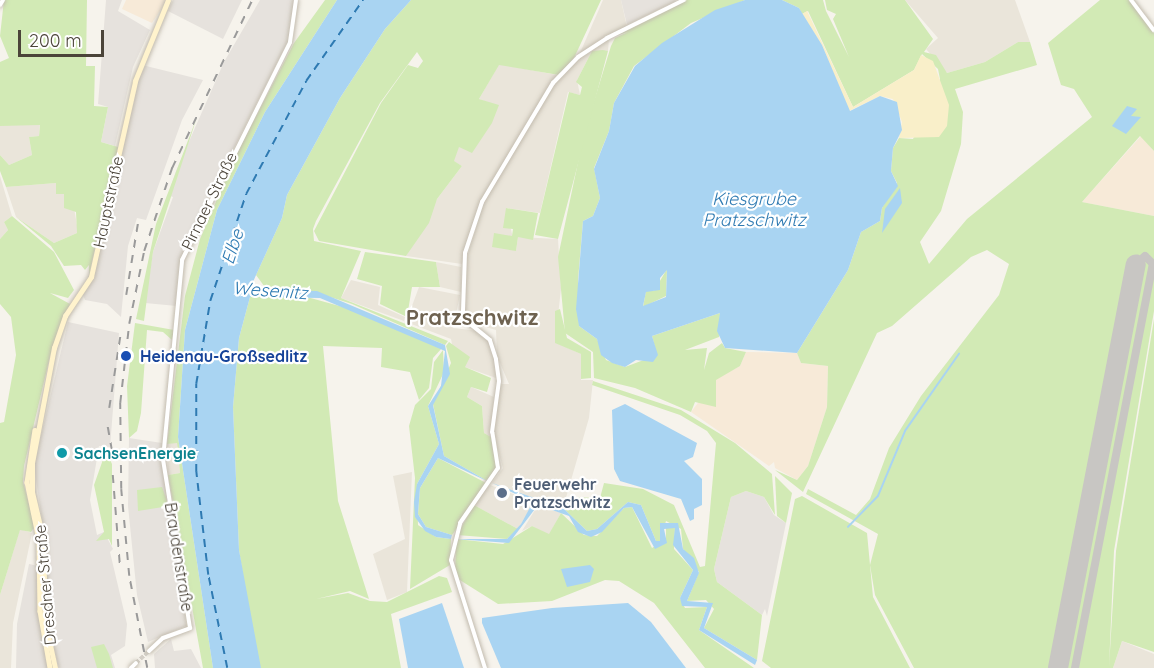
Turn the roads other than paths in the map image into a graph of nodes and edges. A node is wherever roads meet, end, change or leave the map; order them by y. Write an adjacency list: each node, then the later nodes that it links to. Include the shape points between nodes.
1 (3, 0): 6 (street)
2 (168, 0): 9 (main road, Hauptstraße, via 137,73 91,277 63,321 27,468)
3 (296, 0): 8 (street, Pirnaer Straße, via 290,42 184,252 164,446)
4 (684, 0): 14 (street, via 607,38 567,68 518,139 478,212 461,270 462,308 468,322 488,337 495,349 499,381 492,432 498,468 456,531 453,543 454,579)
5 (1131, 0): 7 (street)
6 (0, 5)
7 (1154, 30)
8 (166, 487): 10 (street, Braudenstraße, via 178,535 190,628 163,638)
9 (33, 503): 12 (main road, Dresdner Straße, via 43,539 45,622)
10 (149, 651)
11 (136, 663): 13 (street)
12 (52, 668)
13 (131, 668)
14 (485, 668)

